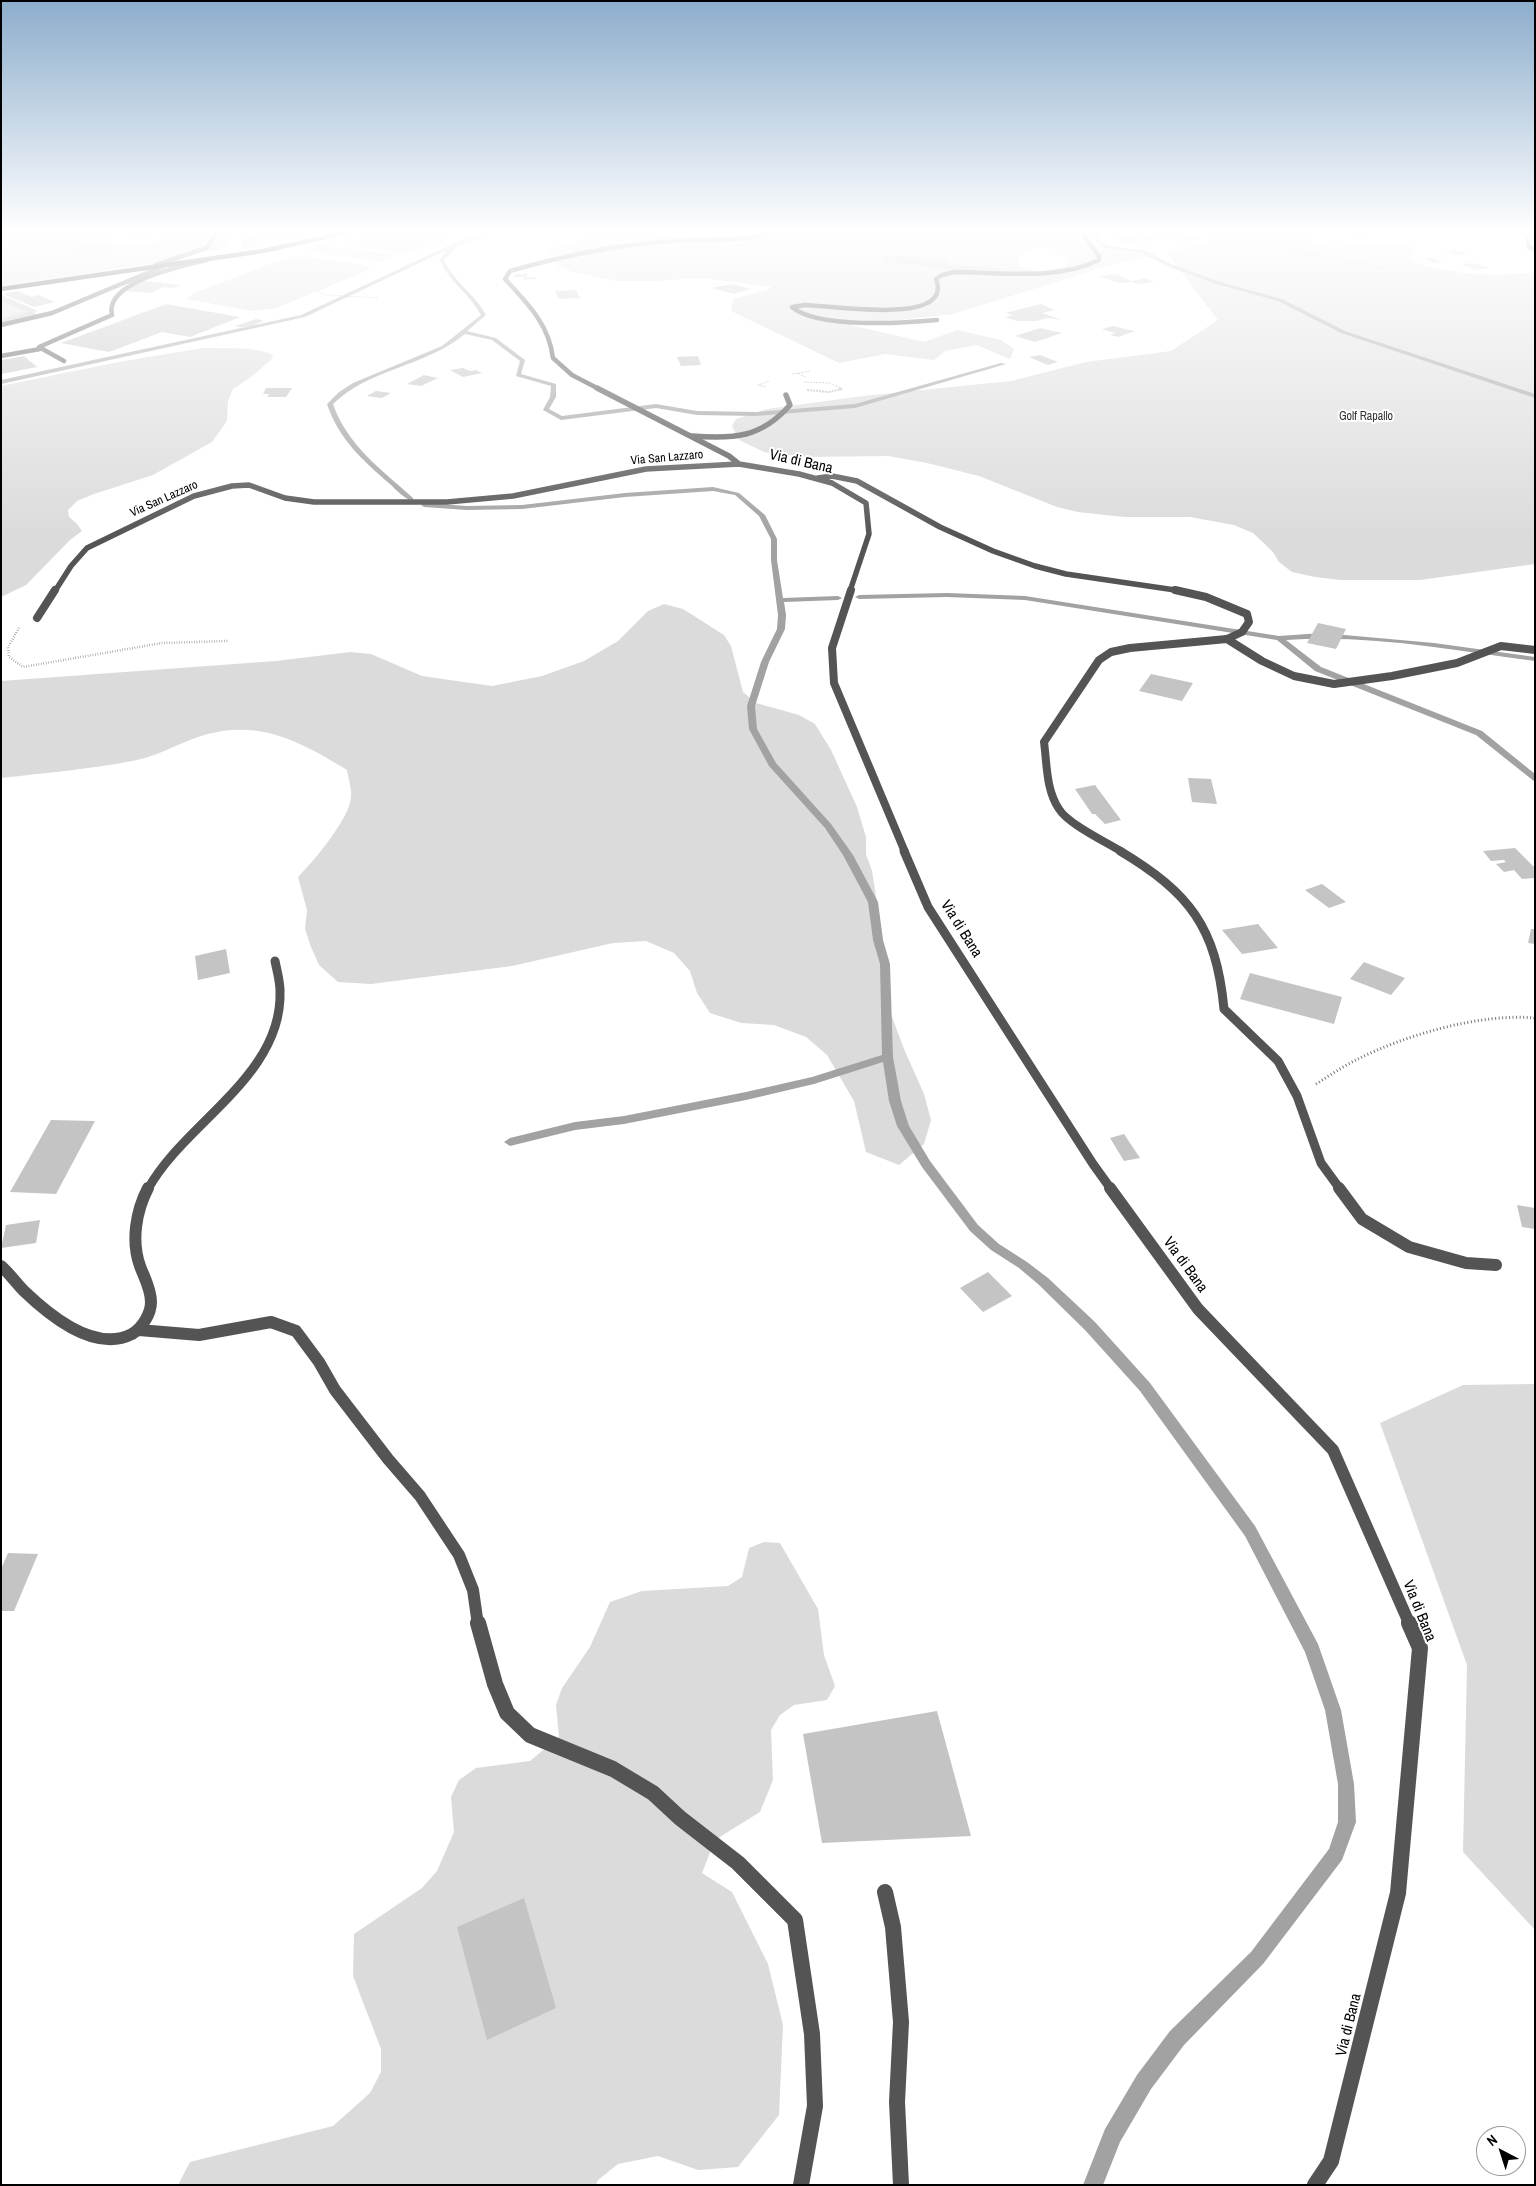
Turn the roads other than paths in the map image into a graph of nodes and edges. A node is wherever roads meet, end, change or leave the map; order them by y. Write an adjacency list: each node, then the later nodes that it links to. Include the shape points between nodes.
1 (68, 334): 3 (street, via 40,346)
2 (549, 334): 7 (street, Via San Lazzaro, via 553,343 553,358 572,375)
3 (40, 349): 4 (street); 5 (street)
4 (1, 356)
5 (64, 361)
6 (786, 394): 7 (street, via 790,405 779,420 761,431 716,438)
7 (692, 436): 8 (street, Via San Lazzaro)
8 (739, 464): 9 (street, Via di Bana); 10 (street, Via San Lazzaro, via 646,469 513,496 447,502 314,502 285,498 248,485 232,486 194,496 87,548)
9 (816, 479): 11 (street, via 834,476 871,486 915,514 984,547 1044,570 1190,593 1234,606 1247,614 1249,622 1242,632); 20 (street, Via di Bana, via 832,483 866,503 869,534 832,648 834,683 928,907 1093,1164 1198,1309 1333,1450 1420,1648 1398,1893 1331,2161)
10 (36, 618)
11 (1227, 639): 12 (street, via 1294,676 1334,684 1457,663 1495,647 1509,645); 14 (street, via 1130,648 1112,652 1098,660 1044,742 1048,786 1059,810 1078,826 1167,883 1198,918 1214,950 1224,1009 1278,1061 1297,1096 1321,1163 1362,1219 1409,1247 1466,1263)
12 (1535, 650)
13 (275, 961): 16 (street, via 280,979 278,1015 269,1044 233,1092 152,1180 140,1205 136,1254 152,1301)
14 (1496, 1265)
15 (1, 1266): 16 (street, via 43,1307 88,1335 103,1339 121,1338)
16 (139, 1330): 18 (street, via 199,1335 271,1322 296,1331 335,1390 420,1496 459,1555 473,1590 480,1635 507,1713 530,1735 612,1769 653,1793 738,1863 795,1920 812,2034 815,2106)
17 (885, 1892): 19 (street, via 893,1927 901,2022 897,2102)
18 (801, 2185)
19 (901, 2185)
20 (1315, 2185)

